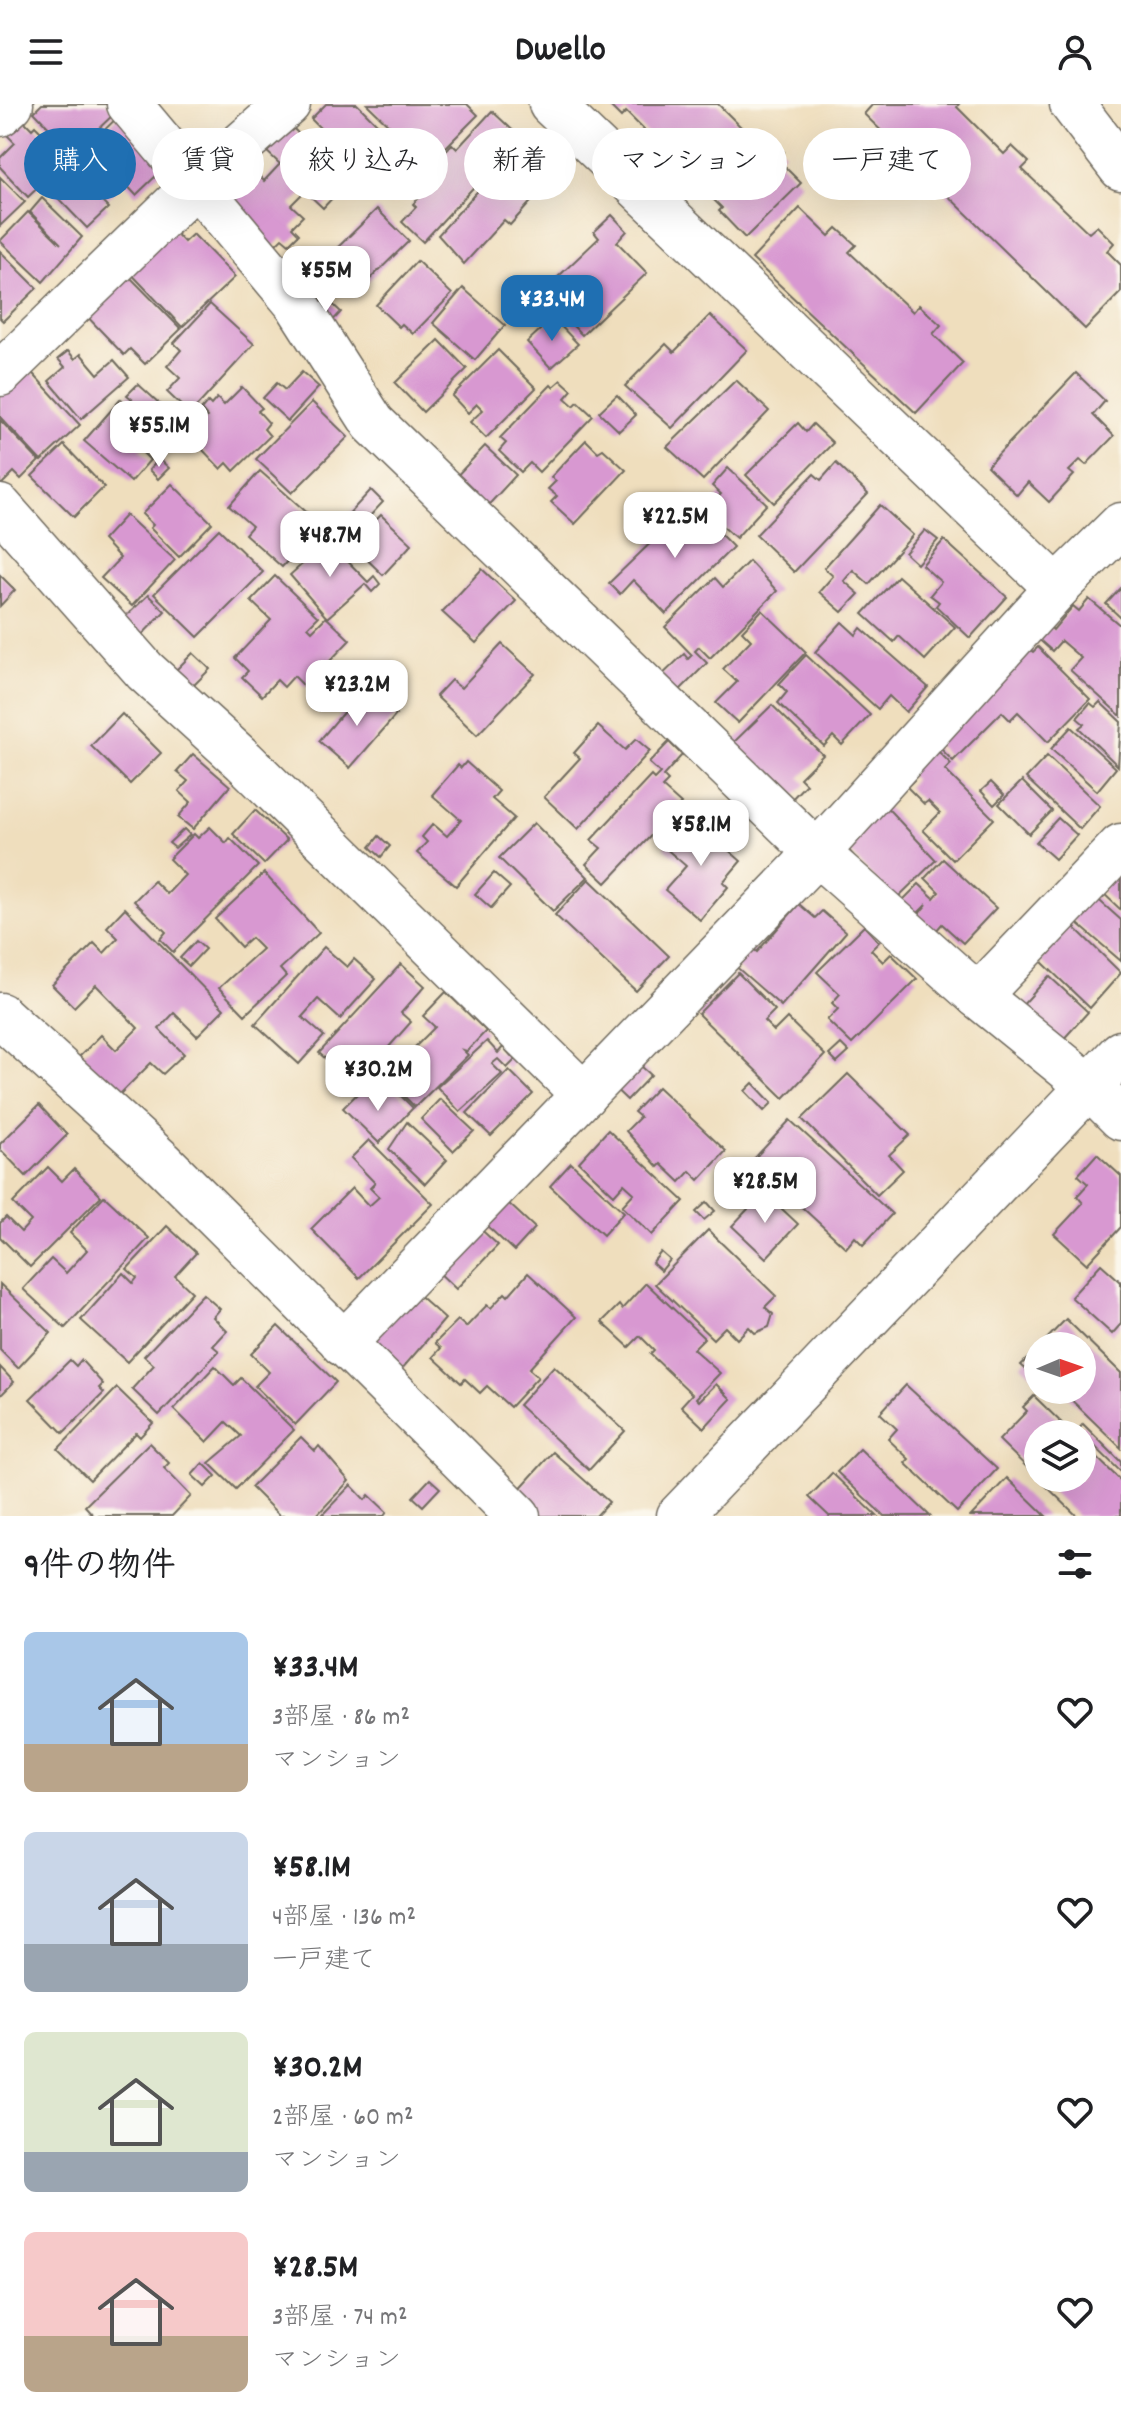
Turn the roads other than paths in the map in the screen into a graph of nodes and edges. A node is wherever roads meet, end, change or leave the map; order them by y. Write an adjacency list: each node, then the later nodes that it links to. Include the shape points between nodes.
1 (11, 104): 6 (street)
2 (129, 104): 8 (street)
3 (288, 104): 7 (street)
4 (551, 104): 15 (street)
5 (1072, 104): 9 (street)
6 (0, 114)
7 (260, 128)
8 (152, 131)
9 (1121, 168)
10 (179, 200): 12 (street)
11 (209, 200): 17 (street, via 297,304 373,423)
12 (0, 374)
13 (0, 507): 22 (street, via 145,671 244,761)
14 (1121, 525): 15 (street)
15 (1057, 588): 17 (street)
16 (1121, 846): 18 (street)
17 (817, 853): 18 (street); 22 (street)
18 (978, 996): 21 (street)
19 (0, 1015): 24 (street, via 163,1163)
20 (1121, 1053): 21 (street)
21 (1089, 1086): 23 (street); 26 (street)
22 (584, 1095): 24 (street)
23 (1121, 1118)
24 (343, 1344): 25 (street)
25 (518, 1516)
26 (679, 1516)

